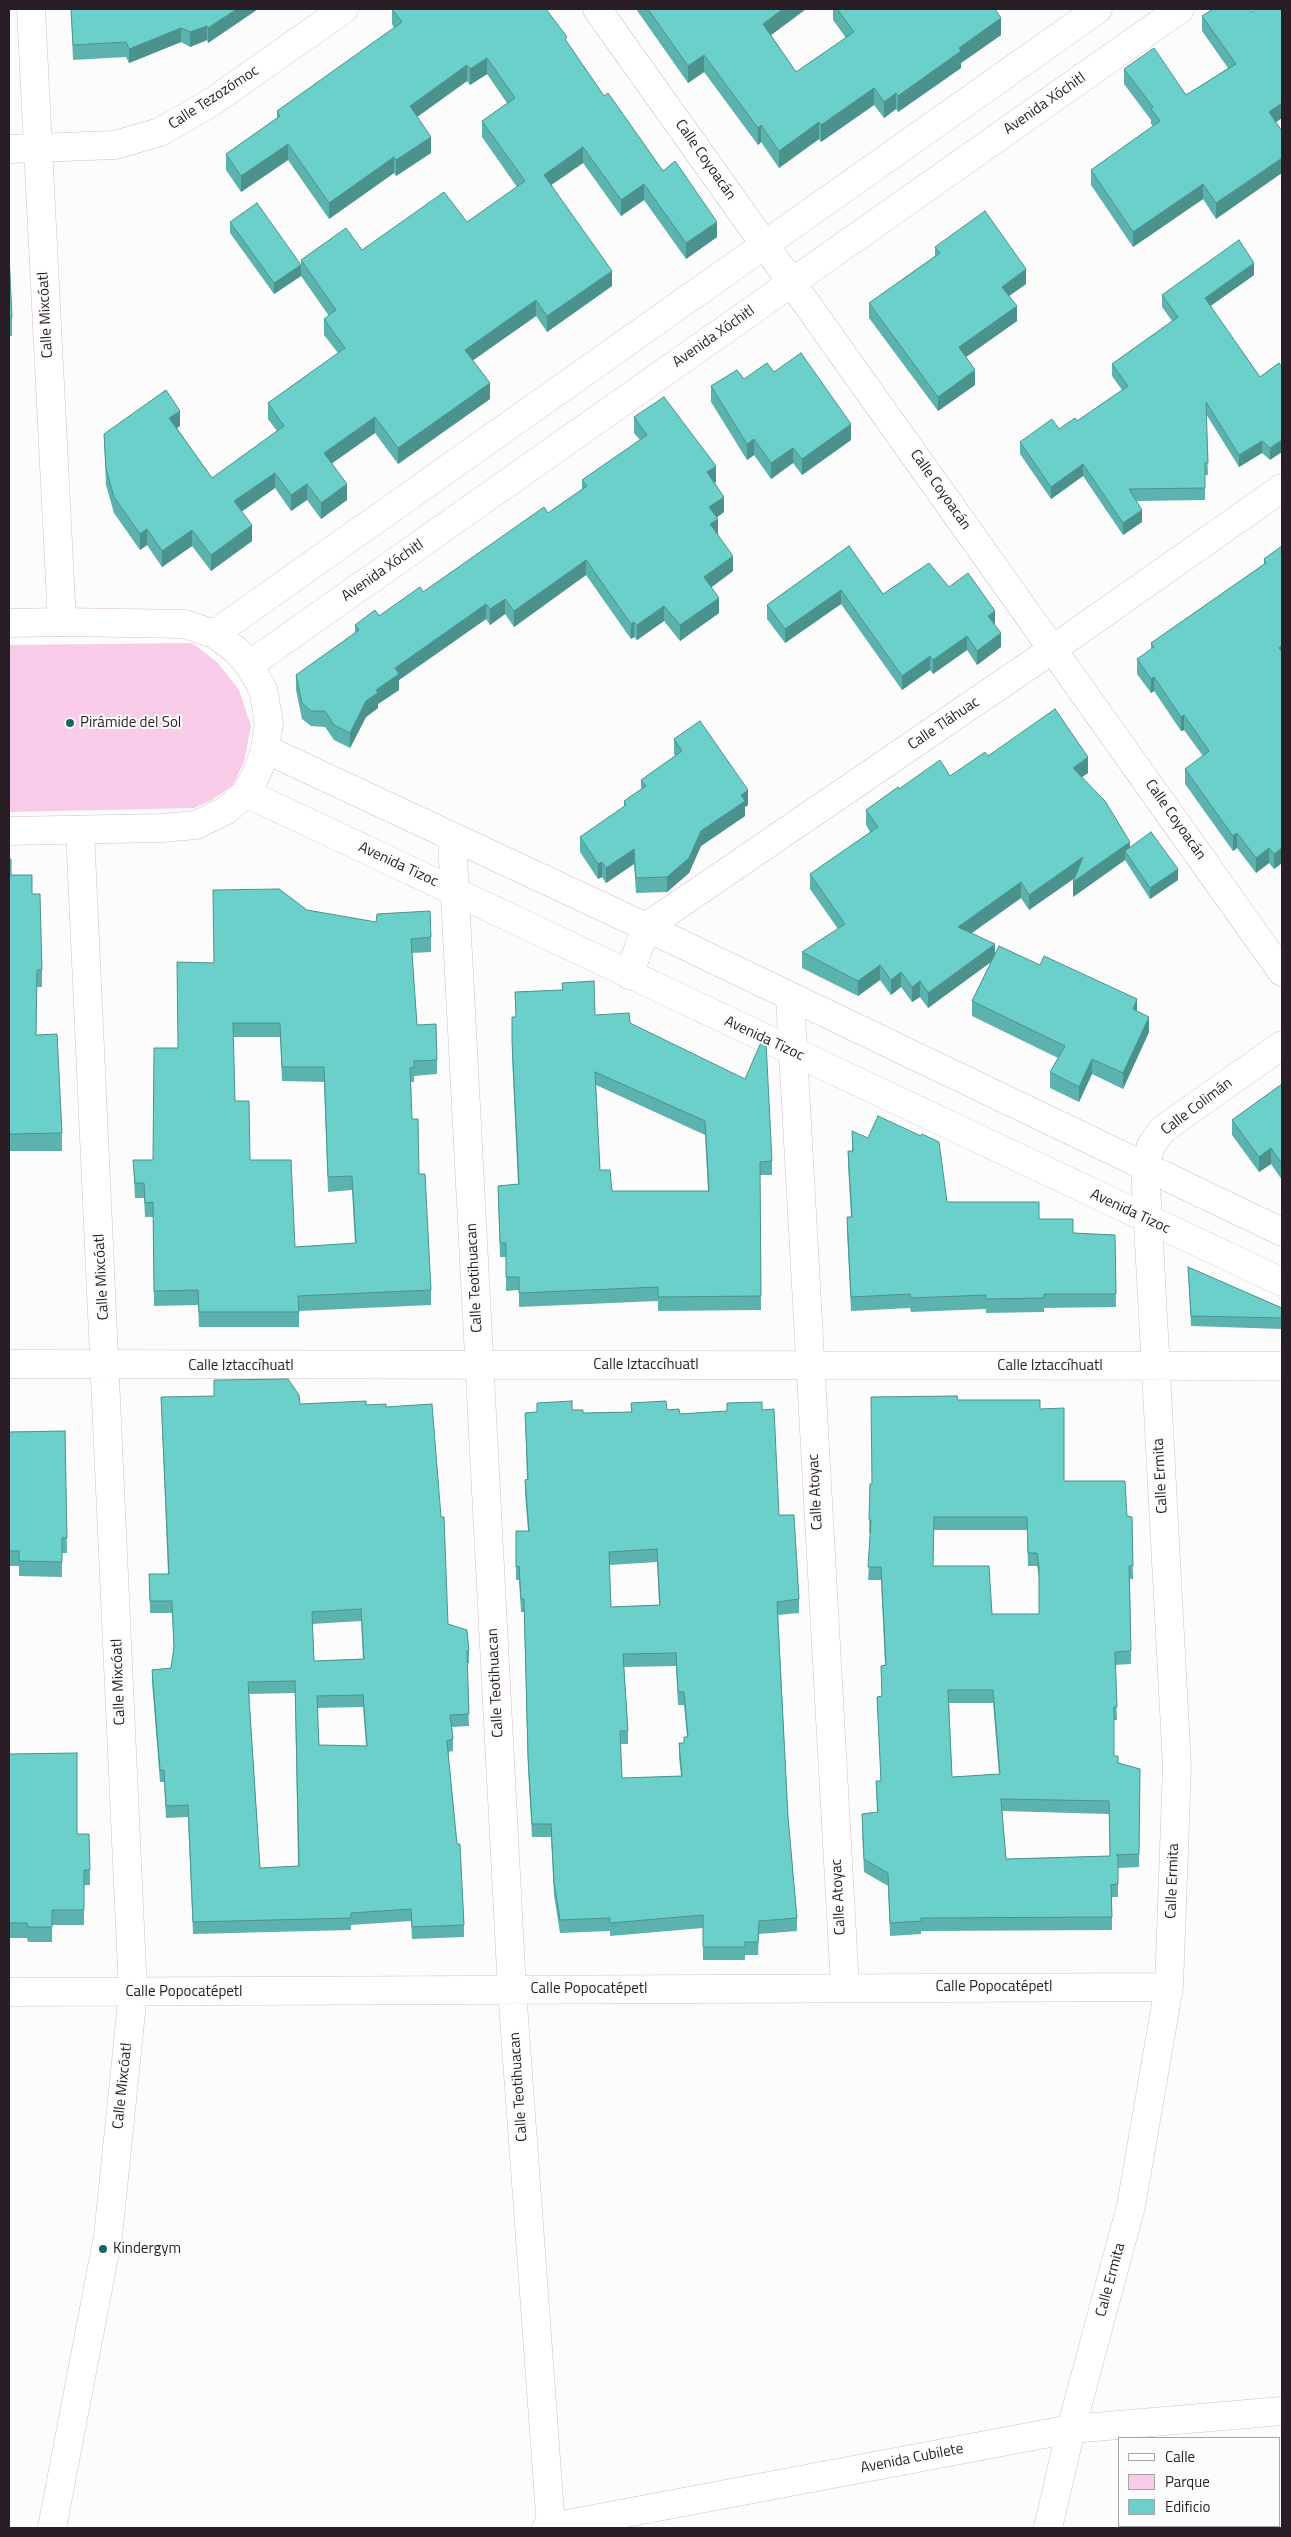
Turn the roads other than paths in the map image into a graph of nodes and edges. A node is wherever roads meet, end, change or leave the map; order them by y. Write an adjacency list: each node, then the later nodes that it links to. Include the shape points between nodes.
1 (31, 9): 7 (street, Calle Mixcóatl)
2 (344, 9): 7 (street, Calle Tezozómoc, via 212,102 160,132 115,145)
3 (597, 9): 8 (street, Calle Coyoacán)
4 (1098, 9): 8 (street)
5 (1180, 9): 9 (street, Avenida Xóchitl)
6 (9, 149): 7 (street, Calle Tezozómoc)
7 (38, 149): 11 (street, Calle Mixcóatl)
8 (765, 244): 9 (street, Calle Coyoacán); 13 (street)
9 (792, 282): 14 (street, Calle Coyoacán); 15 (street, Avenida Xóchitl)
10 (1282, 488): 14 (street, Calle Tláhuac)
11 (62, 622): 12 (street); 13 (street, via 185,624)
12 (9, 623)
13 (214, 634): 15 (street, via 236,650)
14 (1053, 649): 22 (street, Calle Tláhuac); 23 (street, Calle Coyoacán)
15 (249, 665): 16 (street, via 263,689 269,723)
16 (265, 749): 17 (street); 20 (street)
17 (246, 793): 18 (street, via 226,811 196,825); 21 (street, Avenida Tizoc)
18 (80, 830): 19 (street); 34 (street, Calle Mixcóatl)
19 (9, 832)
20 (452, 838): 21 (street, Calle Teotihuacan); 22 (street)
21 (455, 893): 24 (street, Avenida Tizoc); 35 (street, Calle Teotihuacan)
22 (646, 927): 24 (street); 25 (street)
23 (1282, 972)
24 (629, 975): 27 (street, Avenida Tizoc)
25 (790, 997): 27 (street, Calle Atoyac); 28 (street)
26 (1282, 1045): 28 (street, Calle Colimán, via 1162,1130 1151,1146)
27 (793, 1053): 29 (street, Avenida Tizoc); 33 (street, Calle Atoyac)
28 (1145, 1166): 29 (street, Calle Colimán); 30 (street)
29 (1148, 1220): 31 (street, Avenida Tizoc); 37 (street, Calle Ermita)
30 (1282, 1232)
31 (1282, 1282)
32 (9, 1364): 34 (street, Calle Iztaccíhuatl)
33 (809, 1364): 35 (street, Calle Iztaccíhuatl); 37 (street, Calle Iztaccíhuatl); 39 (street, Calle Atoyac)
34 (106, 1366): 35 (street, Calle Iztaccíhuatl); 42 (street, Calle Mixcóatl)
35 (479, 1366): 40 (street, Calle Teotihuacan)
36 (1282, 1366): 37 (street, Calle Iztaccíhuatl)
37 (1156, 1367): 38 (street, Calle Ermita, via 1177,1768)
38 (1169, 1987): 39 (street, Calle Popocatépetl); 44 (street, Calle Ermita, via 1131,2206)
39 (845, 1988): 40 (street, Calle Popocatépetl)
40 (512, 1990): 42 (street, Calle Popocatépetl); 46 (street, Calle Teotihuacan)
41 (9, 1992): 42 (street, Calle Popocatépetl)
42 (132, 1993): 45 (street, Calle Mixcóatl, via 108,2236)
43 (1282, 2411): 44 (street, Avenida Cubilete)
44 (1071, 2429): 46 (street, Avenida Cubilete); 47 (street, Calle Ermita)
45 (52, 2528)
46 (549, 2528)
47 (1048, 2528)

